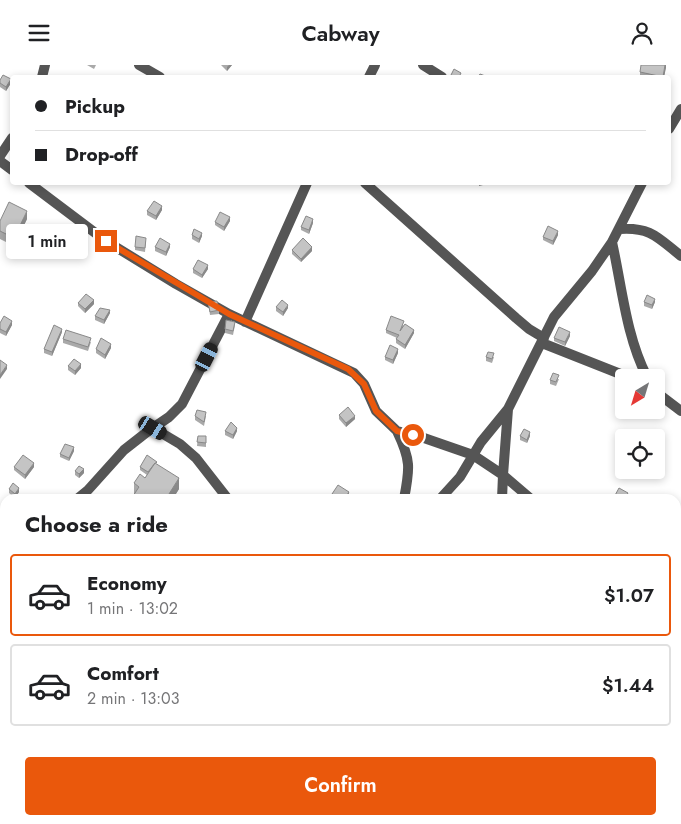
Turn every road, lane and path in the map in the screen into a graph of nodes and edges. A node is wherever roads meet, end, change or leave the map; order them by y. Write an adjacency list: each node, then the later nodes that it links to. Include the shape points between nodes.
1 (139, 65): 3 (street)
2 (423, 65): 4 (street)
3 (156, 75)
4 (439, 75)
5 (681, 109): 6 (street)
6 (671, 126)
7 (10, 141): 8 (street)
8 (0, 156)
9 (32, 185): 16 (street, via 106,241)
10 (306, 185): 17 (street)
11 (370, 185): 18 (street)
12 (641, 185): 13 (street)
13 (620, 229): 14 (street); 15 (street, via 652,233)
14 (612, 242): 18 (street, via 560,308); 19 (street, via 631,337)
15 (681, 256)
16 (229, 314): 17 (street); 24 (street, via 185,399 176,411)
17 (245, 322): 25 (street, via 354,373 364,384 376,411)
18 (543, 340): 20 (street); 22 (street)
19 (643, 369)
20 (615, 371)
21 (665, 399): 23 (street)
22 (508, 409): 26 (street); 27 (street)
23 (681, 411)
24 (153, 428): 28 (street, via 119,455); 29 (street, via 196,458)
25 (397, 431): 26 (street); 30 (street, via 406,451 409,472)
26 (473, 455): 27 (street); 31 (street)
27 (503, 475): 32 (street); 33 (street)
28 (83, 494)
29 (224, 494)
30 (405, 494)
31 (445, 494)
32 (502, 494)
33 (525, 494)

